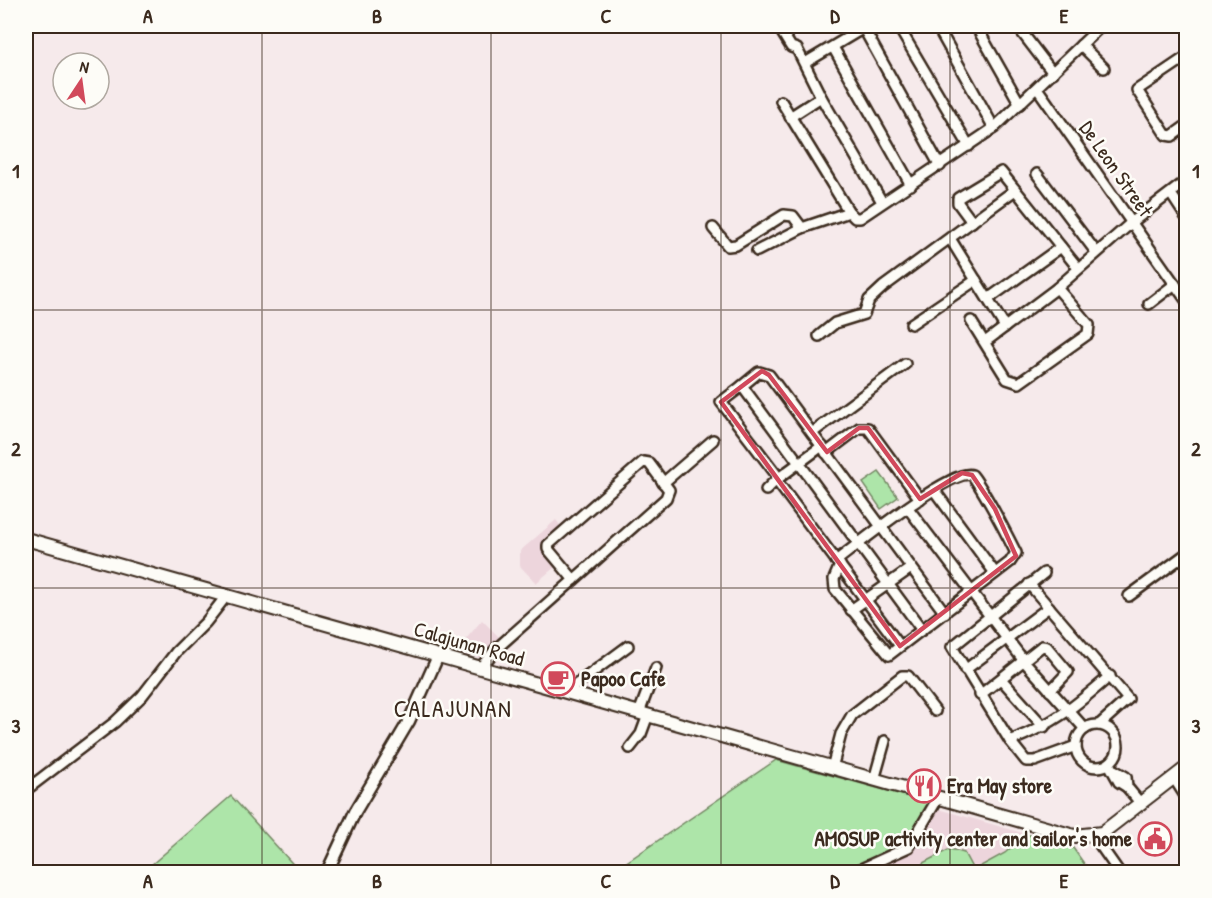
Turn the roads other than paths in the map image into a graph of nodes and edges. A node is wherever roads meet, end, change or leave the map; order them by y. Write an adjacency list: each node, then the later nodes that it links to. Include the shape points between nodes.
1 (778, 26): 11 (street)
2 (898, 26): 21 (street)
3 (937, 26): 20 (street)
4 (976, 26): 17 (street)
5 (1017, 26): 13 (street)
6 (1101, 26): 8 (street)
7 (866, 27): 9 (street); 22 (street)
8 (1081, 45): 12 (street); 13 (street)
9 (832, 47): 11 (street); 25 (street)
10 (1186, 57): 19 (street, via 1137,90 1166,135 1172,136)
11 (805, 63): 15 (street)
12 (1104, 68)
13 (1053, 72): 14 (street)
14 (1037, 88): 17 (street); 32 (street, De Leon Street)
15 (821, 97): 18 (street); 28 (street)
16 (781, 102): 18 (street)
17 (1020, 104): 20 (street)
18 (790, 117): 29 (street)
19 (1186, 126)
20 (994, 128): 21 (street)
21 (969, 146): 22 (street)
22 (940, 166): 25 (street)
23 (1036, 174): 38 (street)
24 (1186, 181): 27 (street)
25 (911, 184): 28 (street)
26 (1015, 190): 31 (street); 31 (street, via 1000,172 958,198); 36 (street)
27 (1171, 194): 30 (street); 32 (street)
28 (882, 202): 29 (street, via 860,218)
29 (849, 212): 34 (street)
30 (1186, 217)
31 (972, 222): 35 (street)
32 (1131, 223): 38 (street); 41 (street, De Leon Street)
33 (713, 228): 34 (street, via 729,246 784,215 793,216)
34 (802, 228): 37 (street)
35 (951, 240): 40 (street); 49 (street, via 871,298 864,314 836,323)
36 (1061, 247): 39 (street); 43 (street)
37 (757, 251)
38 (1096, 252): 39 (street)
39 (1078, 268): 42 (street)
40 (976, 280): 43 (street); 47 (street)
41 (1175, 284): 44 (street, De Leon Street); 45 (street)
42 (1057, 288): 48 (street); 50 (street, via 1089,325 1085,339 1019,383 1007,379)
43 (988, 299): 48 (street)
44 (1186, 300)
45 (1149, 304)
46 (971, 321): 50 (street)
47 (912, 324)
48 (1005, 327): 50 (street)
49 (819, 336)
50 (985, 342)
51 (905, 364): 53 (street)
52 (742, 386): 53 (street, via 759,372 766,372); 56 (street); 57 (street, via 722,402)
53 (812, 433): 55 (street)
54 (713, 440): 58 (street)
55 (824, 450): 56 (street); 61 (street, via 859,428 868,428); 63 (street)
56 (798, 463): 57 (street); 65 (street)
57 (778, 479): 59 (street); 67 (street)
58 (663, 483): 71 (street, via 669,490 666,498); 71 (street, via 649,463 643,462 548,544)
59 (766, 490)
60 (934, 490): 61 (street); 69 (street); 69 (street, via 962,473 975,479 1016,553)
61 (920, 499): 62 (street)
62 (908, 508): 63 (street); 74 (street)
63 (880, 527): 65 (street); 68 (street)
64 (26, 538): 75 (main road, Calajunan Road)
65 (858, 544): 67 (street); 73 (street)
66 (1186, 554): 76 (street)
67 (838, 563): 77 (street); 79 (street, via 833,586)
68 (911, 568): 73 (street); 80 (street)
69 (995, 573): 74 (street)
70 (1044, 573): 72 (street)
71 (574, 580): 88 (street, via 495,649)
72 (1029, 584): 78 (street); 81 (street)
73 (888, 585): 77 (street); 82 (street)
74 (971, 593): 80 (street); 81 (street)
75 (227, 596): 86 (main road, Calajunan Road); 111 (street, via 142,696 115,722)
76 (1129, 596)
77 (866, 600): 79 (street); 85 (street)
78 (1049, 607): 83 (street); 91 (street)
79 (851, 610): 85 (street, via 885,654)
80 (945, 613): 82 (street)
81 (989, 616): 83 (street); 90 (street, via 952,647)
82 (922, 630): 85 (street)
83 (1008, 640): 87 (street); 90 (street)
84 (628, 646): 94 (street)
85 (900, 646)
86 (438, 656): 88 (main road, Calajunan Road); 116 (street, via 409,721 355,812)
87 (1024, 661): 92 (street); 93 (street); 93 (street, via 1042,646 1047,647 1068,672)
88 (480, 668): 94 (main road, Calajunan Road)
89 (656, 668): 98 (street)
90 (965, 670): 95 (street)
91 (1110, 676): 97 (street); 99 (street, via 1128,701)
92 (1001, 679): 95 (street); 100 (street)
93 (1050, 690): 97 (street)
94 (566, 692): 98 (main road, Calajunan Road)
95 (980, 696): 103 (street)
96 (935, 711): 107 (street, via 908,676 902,676 852,715 841,734)
97 (1069, 712): 100 (street); 101 (street)
98 (644, 714): 105 (street, via 641,734); 107 (main road, Calajunan Road)
99 (1099, 725): 101 (street); 106 (street, via 1116,738 1117,753)
100 (1044, 727): 103 (street)
101 (1085, 729): 104 (street)
102 (885, 741): 110 (street)
103 (1010, 741): 104 (street, via 1030,762)
104 (1076, 746): 106 (street, via 1079,758 1089,766)
105 (630, 748)
106 (1111, 767): 114 (street, via 1126,777 1127,787)
107 (832, 768): 110 (main road, Calajunan Road)
108 (1186, 768): 109 (main road)
109 (1174, 778): 112 (street); 114 (main road)
110 (874, 780): 113 (main road, Calajunan Road)
111 (26, 790)
112 (1186, 797)
113 (938, 798): 115 (main road, Calajunan Road, via 1074,836); 117 (street, via 909,847)
114 (1141, 804): 115 (main road, via 1102,833)
115 (1093, 835): 118 (street)
116 (327, 873)
117 (854, 873)
118 (1119, 873)

